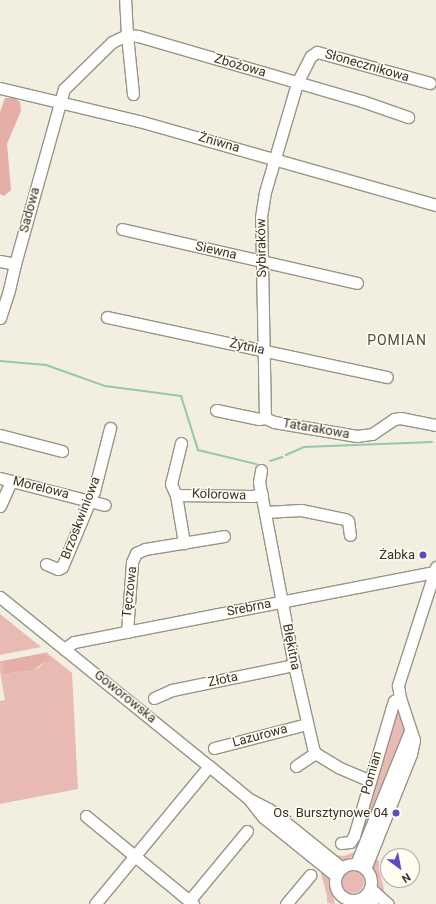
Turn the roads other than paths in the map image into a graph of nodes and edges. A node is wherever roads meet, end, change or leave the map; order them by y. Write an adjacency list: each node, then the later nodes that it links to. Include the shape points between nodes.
1 (125, 0): 2 (street)
2 (127, 36): 3 (street, Zbożowa, via 138,36); 6 (street); 7 (street, Sadowa, via 112,42 66,85)
3 (297, 83): 4 (street, Słonecznikowa, via 310,56 317,52); 8 (street, Zbożowa); 9 (street, Sybiraków)
4 (430, 83)
5 (0, 88): 7 (street, Żniwna)
6 (134, 94)
7 (59, 101): 9 (street, Żniwna); 14 (street, Sadowa)
8 (408, 117)
9 (276, 159): 10 (street, Żniwna); 13 (street, Sybiraków, via 262,204)
10 (436, 204)
11 (122, 229): 13 (street, Siewna)
12 (0, 261): 14 (street)
13 (262, 262): 15 (street, Siewna); 18 (street, Sybiraków)
14 (15, 264): 17 (street, Sadowa, via 10,290)
15 (357, 283)
16 (107, 316): 18 (street, Żytnia)
17 (0, 318)
18 (263, 351): 19 (street, Żytnia); 21 (street, Sybiraków)
19 (388, 377)
20 (216, 410): 21 (street, Tatarakowa)
21 (265, 418): 22 (street, Tatarakowa, via 268,421 356,436 372,434 394,419 400,418)
22 (436, 425)
23 (110, 428): 31 (street, Brzoskwiniowa)
24 (0, 435): 26 (street)
25 (181, 443): 30 (street, via 171,478)
26 (62, 451)
27 (261, 470): 29 (street, Błękitna, via 259,482)
28 (5, 479): 31 (street, Morelowa); 33 (street)
29 (262, 494): 30 (street, Kolorowa); 34 (street, Błękitna)
30 (176, 495): 37 (street)
31 (90, 501): 32 (street, Morelowa); 38 (street, Brzoskwiniowa, via 62,567 58,569)
32 (105, 505)
33 (0, 506)
34 (265, 512): 35 (street, via 301,510 345,519 348,521); 41 (street, Błękitna)
35 (350, 535)
36 (224, 536): 37 (street, Tęczowa)
37 (184, 543): 42 (street, Tęczowa, via 144,549 136,553 132,562)
38 (46, 564)
39 (435, 569): 41 (street, Srebrna); 46 (street, Pomian, via 398,685)
40 (0, 597): 43 (street, Goworowska)
41 (282, 602): 42 (street, Srebrna); 44 (street, Błękitna)
42 (127, 632): 43 (street, Srebrna, via 74,642)
43 (64, 649): 50 (street, Goworowska)
44 (294, 665): 45 (street, Złota, via 172,690); 47 (street, Błękitna)
45 (154, 698)
46 (400, 698): 52 (street, Pomian, via 394,701); 57 (street, Pomian, via 414,740 411,754)
47 (307, 724): 48 (street, Lazurowa); 49 (street, Błękitna)
48 (214, 748)
49 (315, 753): 51 (street); 52 (street, via 340,768)
50 (209, 766): 56 (street); 58 (street, Goworowska, via 249,799 269,809)
51 (296, 766)
52 (370, 781): 55 (street, Pomian, via 354,836 350,842)
53 (86, 816): 56 (street)
54 (247, 831): 62 (street)
55 (341, 842)
56 (134, 857): 62 (street); 63 (street)
57 (361, 866): 58 (street, via 349,864); 60 (street, via 371,878)
58 (339, 872): 61 (street, via 335,887)
59 (310, 875): 64 (street)
60 (369, 896): 61 (street); 65 (street)
61 (346, 901)
62 (191, 903)
63 (95, 904)
64 (286, 904)
65 (388, 904)

